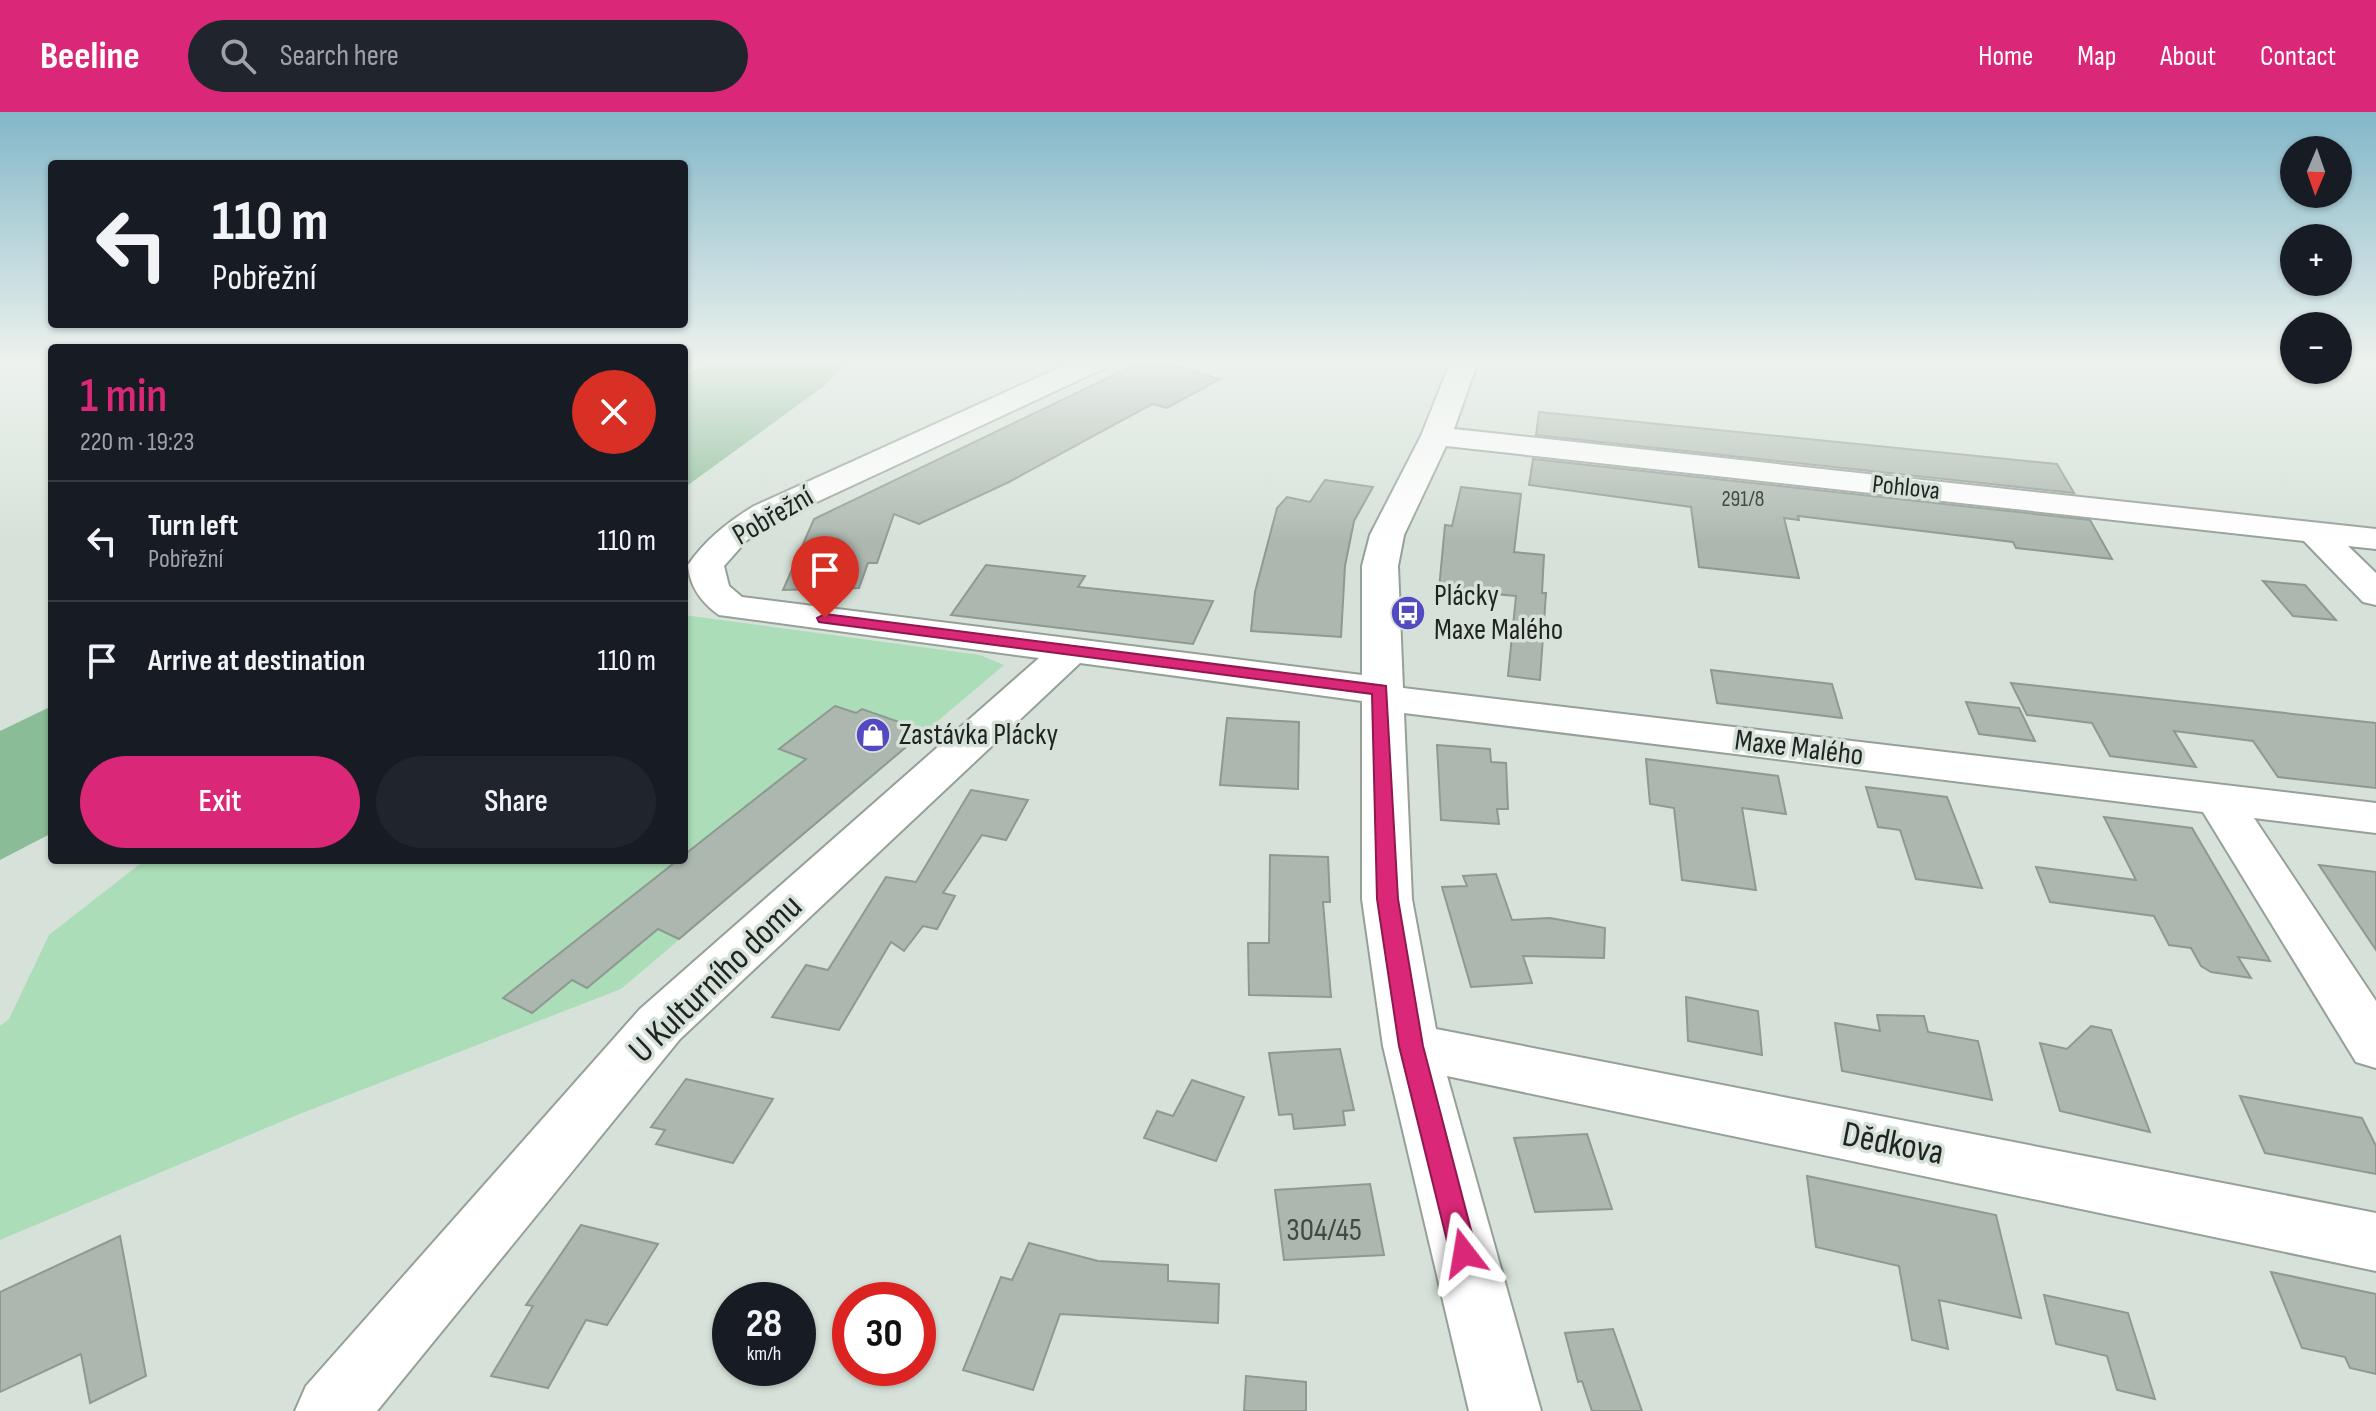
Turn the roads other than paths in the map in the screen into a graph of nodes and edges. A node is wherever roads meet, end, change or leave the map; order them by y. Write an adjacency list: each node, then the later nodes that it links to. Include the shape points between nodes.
1 (965, 422): 7 (street, Pobřežní, via 766,513 715,551 706,565 707,580 714,594 732,607)
2 (1442, 422): 3 (street)
3 (1436, 436): 4 (street, Pohlova); 8 (street, via 1387,535 1380,566)
4 (2314, 532): 5 (street, Pohlova); 6 (street)
5 (2376, 539)
6 (2376, 594)
7 (1071, 650): 8 (street, Pobřežní); 14 (street, U Kulturního domu, via 660,1024)
8 (1380, 694): 9 (street, Maxe Malého); 11 (street, via 1387,899)
9 (2218, 799): 10 (street, Maxe Malého); 12 (street)
10 (2376, 818)
11 (1411, 1046): 13 (street, Dědkova); 15 (street)
12 (2376, 1046)
13 (2376, 1242)
14 (331, 1411)
15 (1505, 1411)

